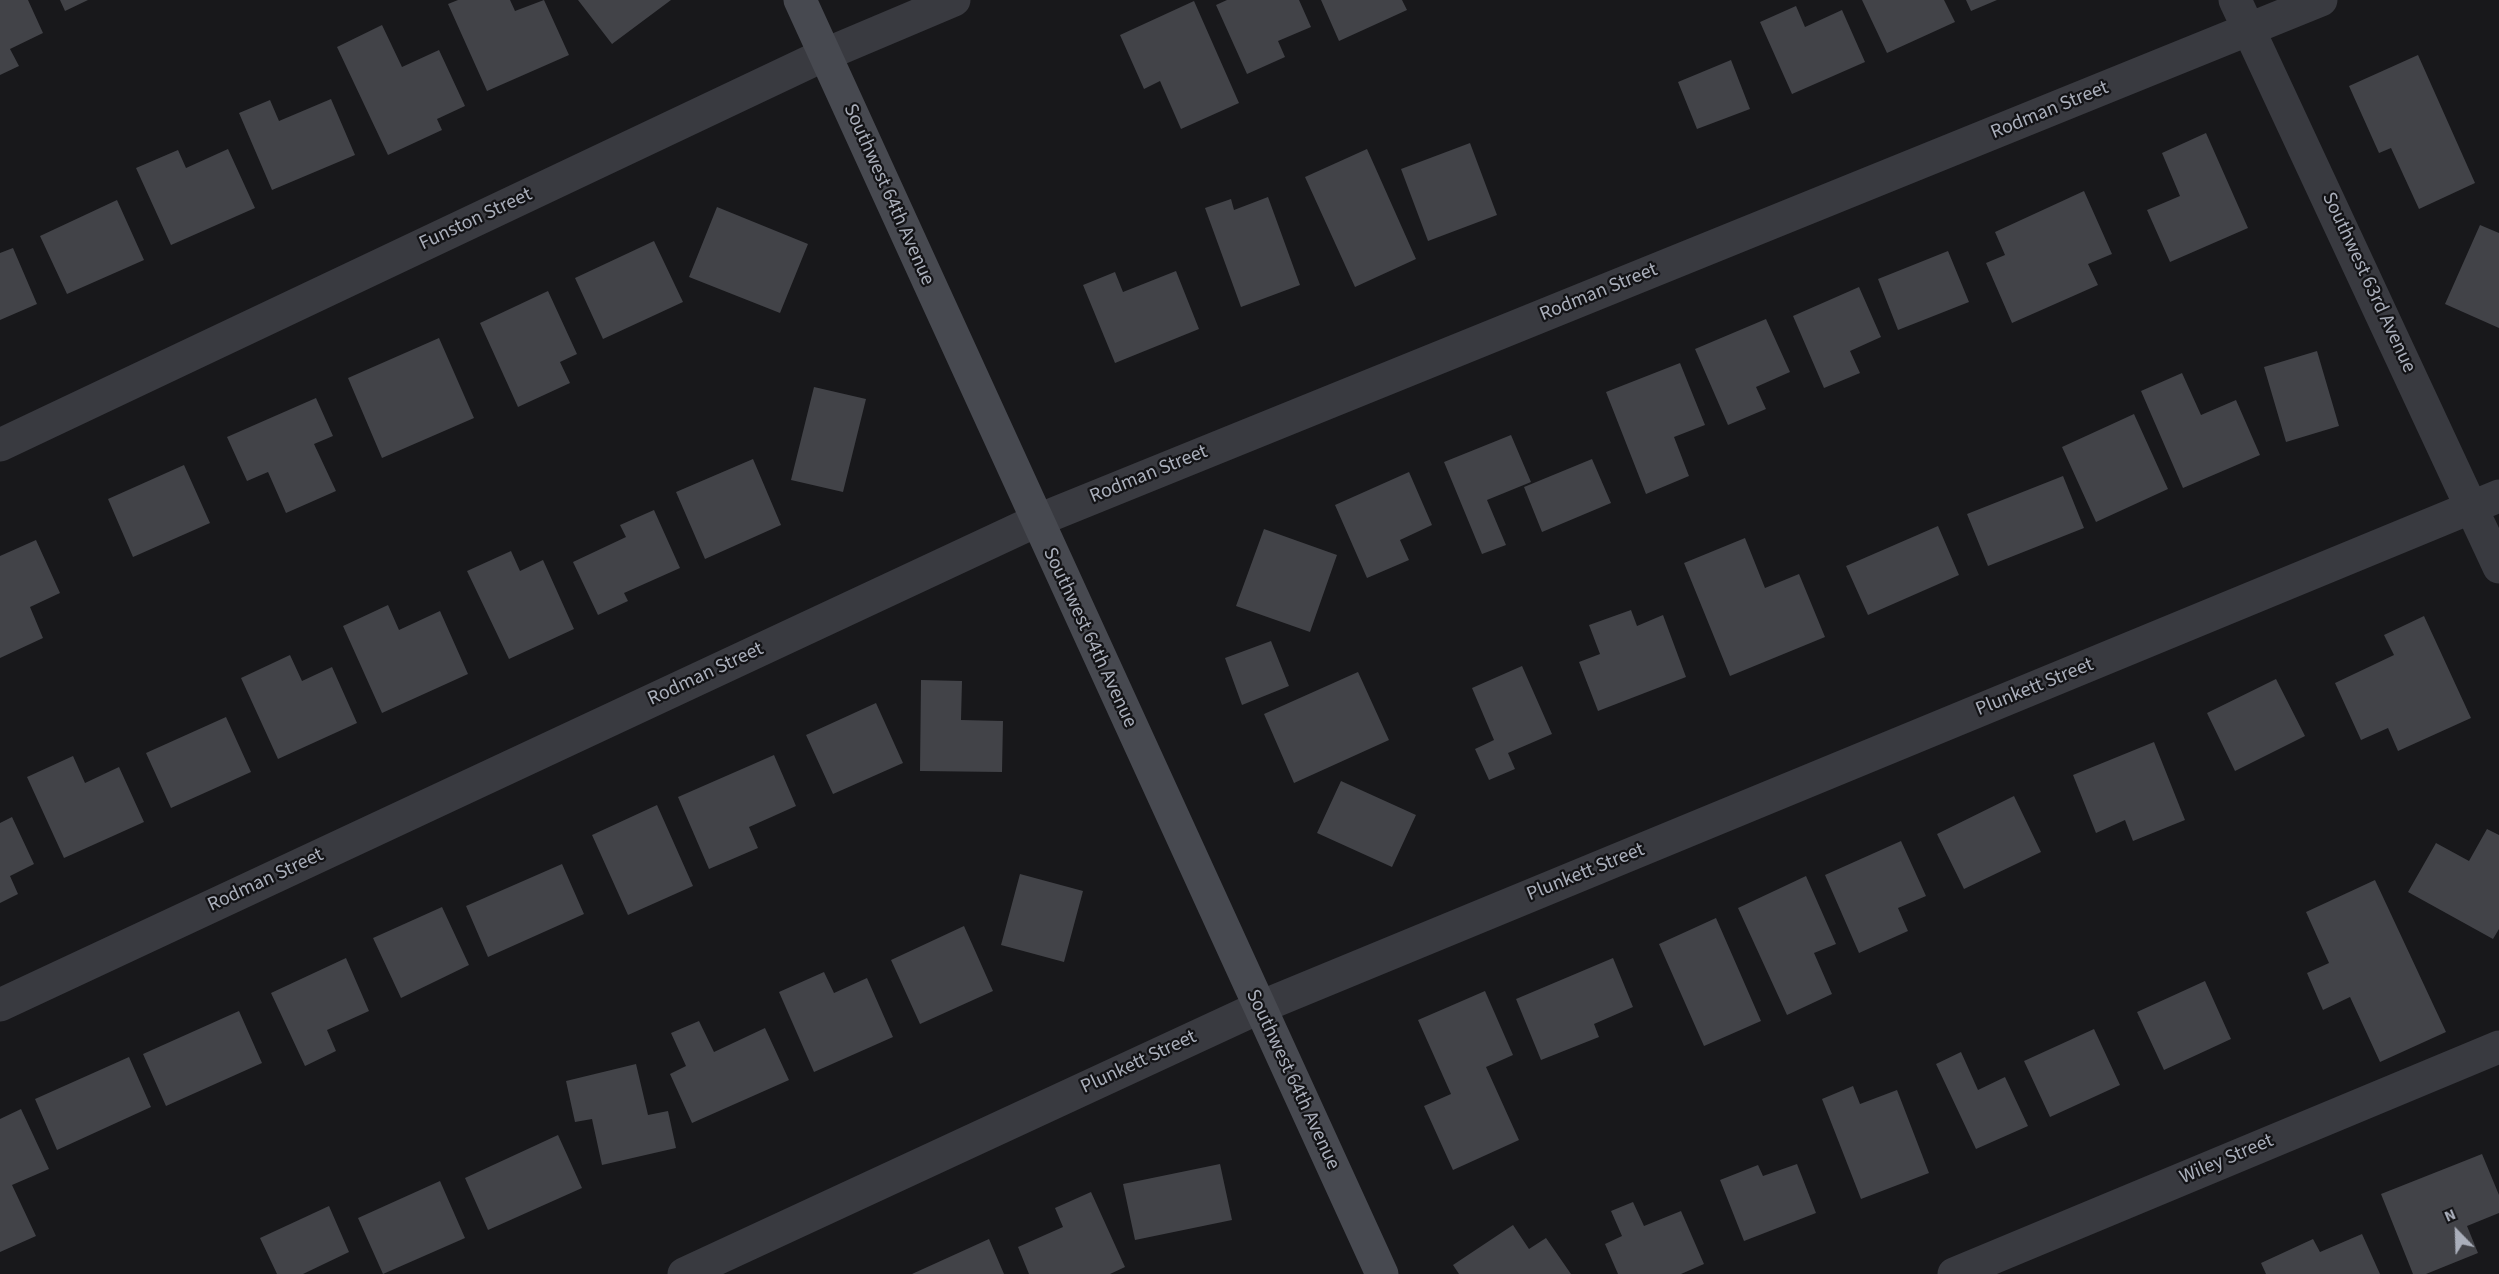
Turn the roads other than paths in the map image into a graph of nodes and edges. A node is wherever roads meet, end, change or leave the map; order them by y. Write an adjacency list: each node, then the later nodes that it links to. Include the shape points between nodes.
1 (800, 0): 6 (street, Southwest 64th Avenue)
2 (954, 0): 6 (street, Funston Street)
3 (2235, 0): 5 (street, Southwest 63rd Avenue)
4 (2321, 0): 5 (street, Rodman Street)
5 (2249, 31): 8 (street, Southwest 63rd Avenue); 9 (street, Rodman Street)
6 (824, 55): 7 (street, Funston Street); 9 (street, Southwest 64th Avenue)
7 (0, 445)
8 (2486, 502): 10 (street, Southwest 63rd Avenue); 12 (street, Plunkett Street)
9 (1036, 521): 11 (street, Rodman Street); 12 (street, Southwest 64th Avenue)
10 (2499, 567)
11 (0, 1005)
12 (1258, 1008): 14 (street, Plunkett Street); 15 (street, Southwest 64th Avenue)
13 (2499, 1047): 16 (street, Wiley Street)
14 (684, 1274)
15 (1382, 1274)
16 (1954, 1274)

